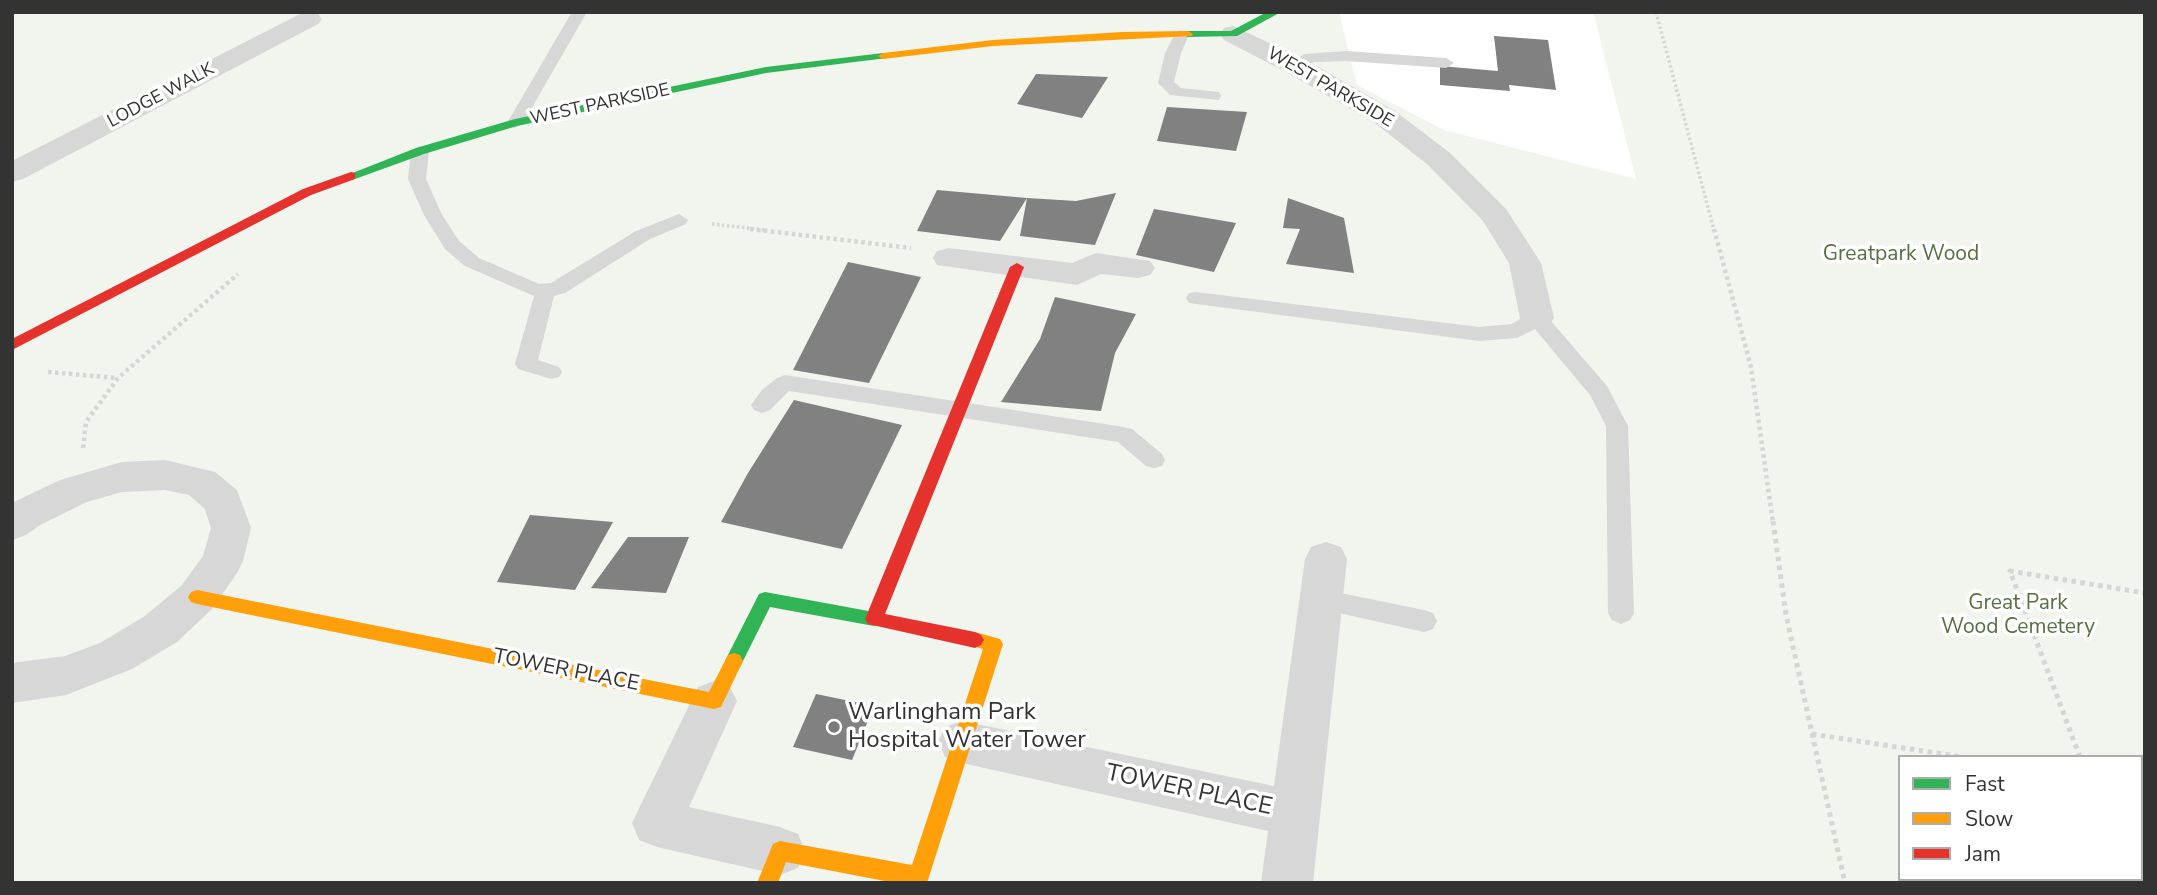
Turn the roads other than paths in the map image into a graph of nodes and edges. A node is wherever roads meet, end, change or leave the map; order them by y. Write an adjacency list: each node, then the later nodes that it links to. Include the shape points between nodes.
1 (580, 12): 9 (lane)
2 (1276, 12): 4 (street, WEST PARKSIDE)
3 (309, 19): 11 (street, LODGE WALK)
4 (1233, 34): 5 (street, WEST PARKSIDE); 7 (street, WEST PARKSIDE)
5 (1181, 35): 8 (lane, via 1166,83 1176,92); 9 (street, WEST PARKSIDE, via 993,43 766,70)
6 (1446, 63): 7 (lane, via 1346,56 1310,57)
7 (1296, 66): 18 (street, WEST PARKSIDE, via 1385,117 1439,159 1495,216 1525,263)
8 (1213, 96)
9 (515, 123): 10 (street, WEST PARKSIDE)
10 (419, 150): 16 (lane, via 417,179 452,245 472,262); 19 (street, WEST PARKSIDE, via 307,192)
11 (12, 173)
12 (679, 220): 16 (lane, via 643,235)
13 (949, 258): 14 (street)
14 (1017, 267): 15 (street, via 1077,274 1096,263); 22 (street)
15 (1138, 268)
16 (545, 292): 20 (lane, via 526,364)
17 (1195, 298): 18 (lane, via 1479,334 1517,331)
18 (1537, 318): 27 (lane, via 1599,391 1617,426)
19 (12, 345)
20 (551, 372)
21 (762, 405): 22 (lane, via 785,383)
22 (960, 408): 23 (lane, via 1124,435); 28 (street)
23 (1154, 460)
24 (12, 524): 26 (street, via 74,491 122,477 166,475 201,483 223,501 231,528 222,561)
25 (1324, 579): 29 (lane); 33 (street)
26 (197, 597): 30 (street, via 161,629 116,656 66,675); 31 (street, TOWER PLACE)
27 (1621, 613)
28 (874, 619): 31 (street, via 765,599); 32 (street, via 994,644)
29 (1424, 621)
30 (12, 683)
31 (714, 701): 34 (street, via 657,823)
32 (962, 742): 33 (street, TOWER PLACE); 34 (street, via 919,877)
33 (1293, 813): 35 (street)
34 (774, 867)
35 (1287, 883)

